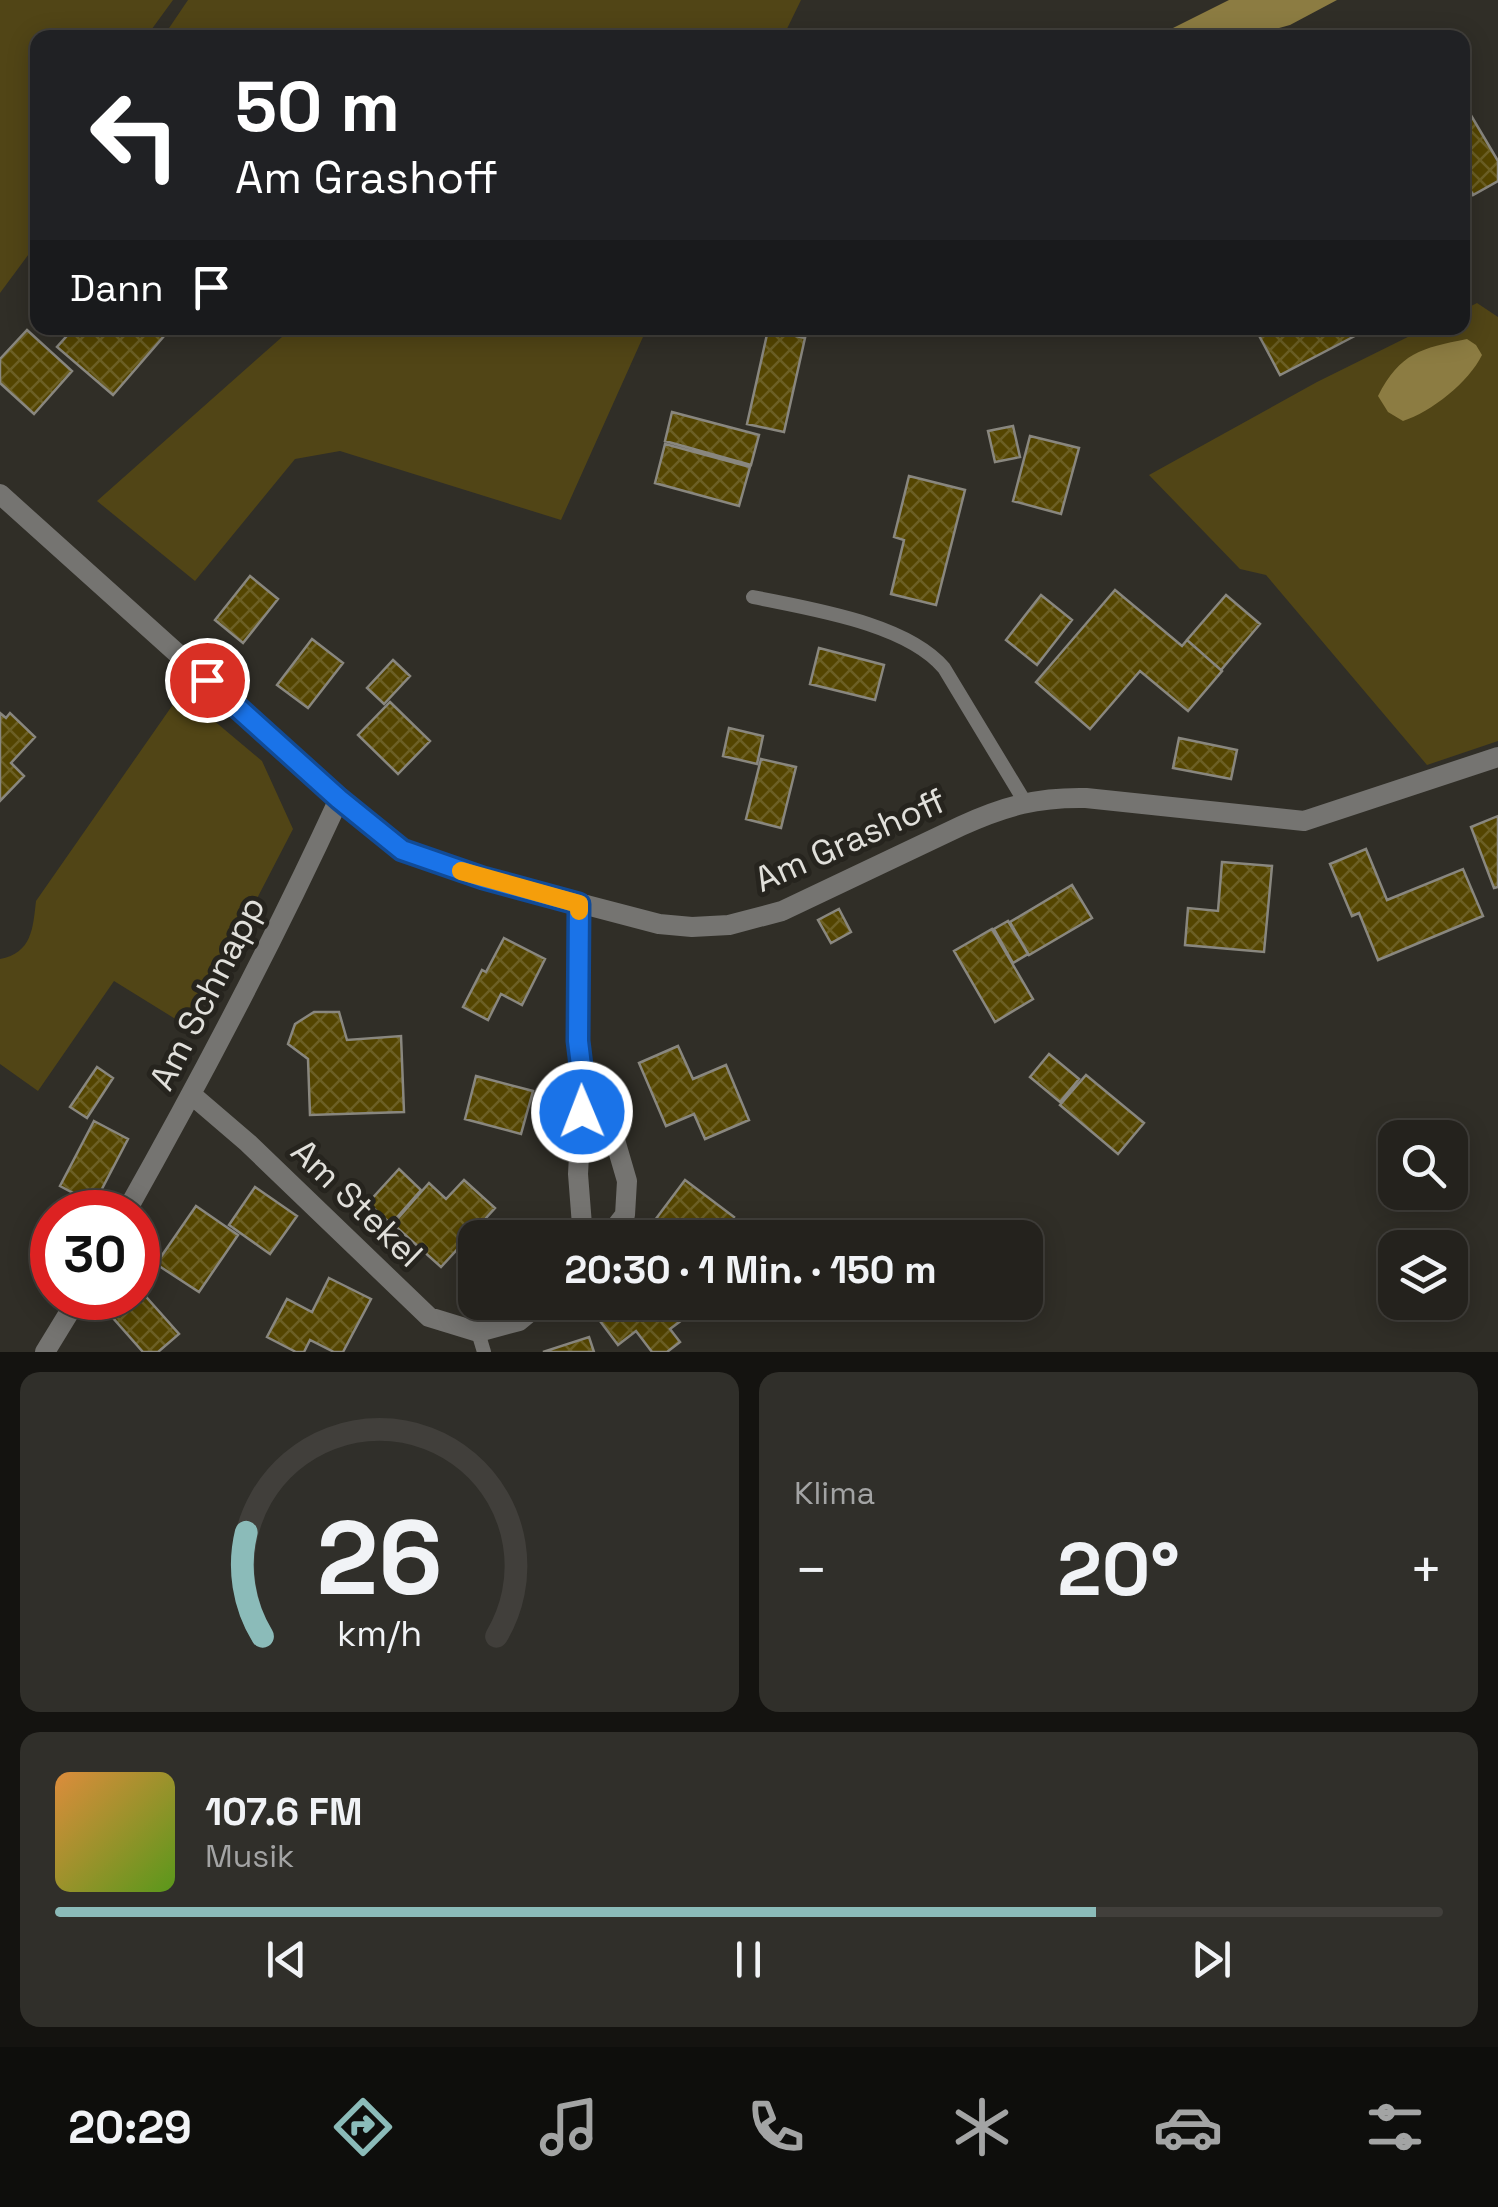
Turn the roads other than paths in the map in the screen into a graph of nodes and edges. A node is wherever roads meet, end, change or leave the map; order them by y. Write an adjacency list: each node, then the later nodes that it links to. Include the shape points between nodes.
1 (0, 494): 4 (street, Am Grashoff)
2 (754, 596): 5 (lane, via 863,621 931,653)
3 (1498, 756): 5 (street, Am Grashoff, via 1304,820 1086,798)
4 (339, 799): 6 (street, Am Grashoff, via 402,850); 8 (street, Am Schnapp)
5 (1025, 802): 6 (street, Am Grashoff, via 782,910 730,926 660,924)
6 (579, 904): 7 (street)
7 (583, 1082): 10 (street); 11 (street, via 613,1132 627,1182)
8 (192, 1094): 9 (street, Am Schnapp); 14 (street, Am Stekel, via 429,1317)
9 (138, 1190)
10 (582, 1220)
11 (621, 1220)
12 (65, 1320): 15 (street)
13 (520, 1320): 14 (street, Am Stekel)
14 (481, 1342)
15 (45, 1352)

